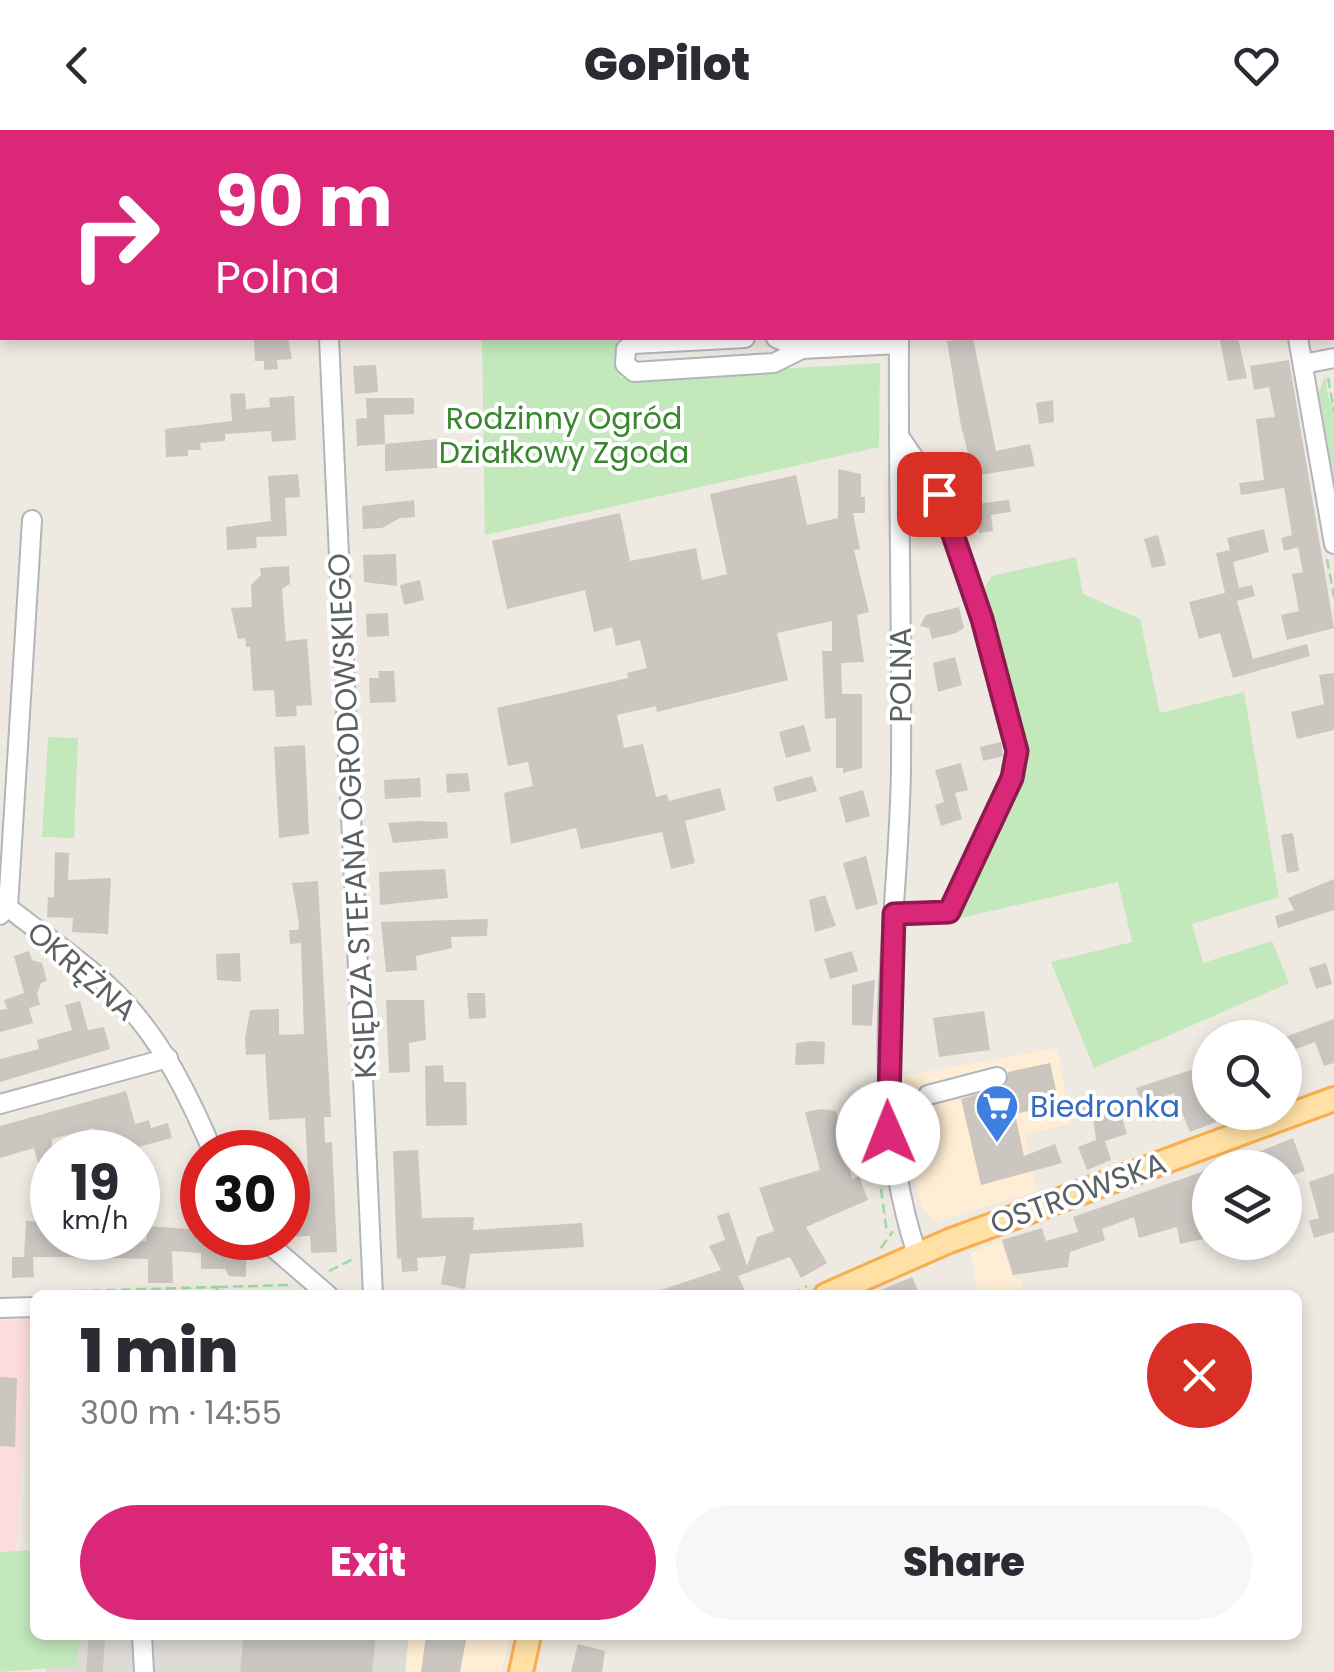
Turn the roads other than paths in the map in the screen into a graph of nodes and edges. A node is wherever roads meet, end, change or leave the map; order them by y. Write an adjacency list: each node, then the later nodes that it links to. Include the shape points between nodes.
1 (329, 340): 25 (street, KSIĘDZA STEFANA OGRODOWSKIEGO)
2 (620, 340): 8 (street)
3 (707, 340): 8 (street, via 632,344)
4 (783, 340): 7 (street)
5 (899, 340): 7 (street); 11 (street, POLNA)
6 (1298, 340): 9 (street)
7 (802, 349): 8 (street, via 774,364 634,372)
8 (625, 364)
9 (1303, 364): 10 (street); 13 (street)
10 (1330, 364)
11 (898, 435): 15 (street, POLNA); 15 (street, via 939,494 1017,751 1012,778 949,912)
12 (32, 520): 14 (street)
13 (1334, 544)
14 (2, 908): 16 (street, OKRĘŻNA, via 106,984)
15 (894, 914): 22 (street, POLNA, via 888,1129)
16 (168, 1058): 20 (street); 21 (street, OKRĘŻNA)
17 (996, 1078): 18 (street)
18 (928, 1095)
19 (1334, 1098): 22 (main road, OSTROWSKA)
20 (0, 1104)
21 (202, 1130)
22 (917, 1254): 26 (main road, OSTROWSKA)
23 (283, 1260): 24 (street)
24 (322, 1290)
25 (374, 1290)
26 (837, 1290)
27 (30, 1302): 28 (street)
28 (0, 1308)
29 (142, 1640): 31 (street)
30 (528, 1640): 32 (main road)
31 (144, 1672)
32 (520, 1672)

